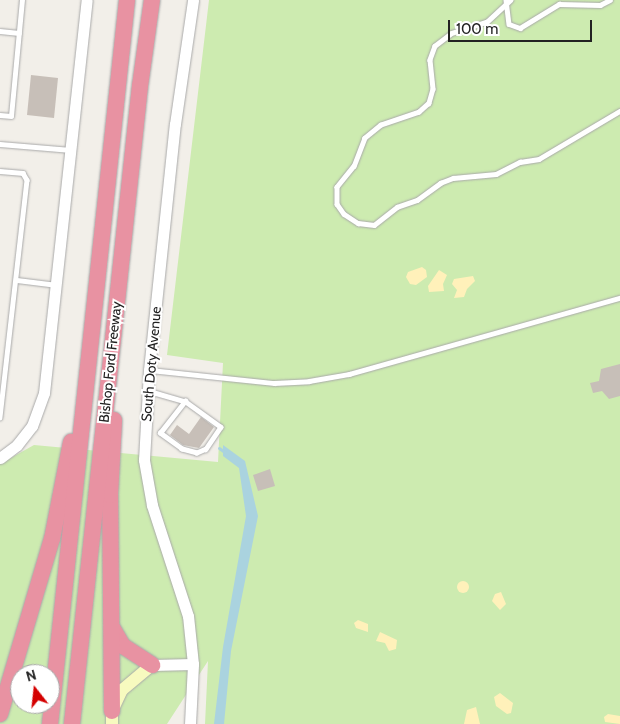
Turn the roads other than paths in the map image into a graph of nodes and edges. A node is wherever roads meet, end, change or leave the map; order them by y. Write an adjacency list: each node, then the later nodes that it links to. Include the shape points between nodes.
1 (22, 0): 11 (lane)
2 (87, 0): 15 (street)
3 (127, 0): 24 (highway, Bishop Ford Freeway)
4 (152, 0): 20 (highway, Bishop Ford Freeway)
5 (193, 0): 21 (street, South Doty Avenue, via 175,124)
6 (506, 0): 9 (lane)
7 (511, 0): 9 (lane)
8 (610, 0): 9 (lane, via 600,5 564,3 554,6 520,28 509,24)
9 (506, 6): 12 (lane, via 487,22 451,34 435,46 430,60 433,89 429,103 419,112 381,125 365,138 354,166 336,193 337,204 344,214 358,223 374,225 397,207 416,200 440,183 453,178 496,174 520,162 539,159)
10 (0, 31): 11 (lane)
11 (19, 33): 13 (lane, via 11,116)
12 (620, 111)
13 (0, 114)
14 (0, 144): 15 (lane)
15 (72, 151): 18 (street)
16 (0, 170): 17 (lane, via 23,173 27,177)
17 (17, 280): 18 (lane); 25 (lane)
18 (56, 285): 26 (street, via 41,407 24,438)
19 (620, 298): 21 (lane, via 349,374 309,381 274,382)
20 (112, 344): 27 (highway); 33 (highway, Bishop Ford Freeway)
21 (149, 370): 22 (street, South Doty Avenue)
22 (147, 391): 23 (lane); 28 (street, South Doty Avenue, via 144,450 147,481 158,526 188,616)
23 (185, 401): 23 (lane, via 221,427 206,449 197,452 182,449 160,433)
24 (82, 412): 30 (highway, via 70,444 52,539); 32 (highway, Bishop Ford Freeway)
25 (0, 417)
26 (0, 458)
27 (112, 624): 29 (highway, via 122,646); 31 (highway)
28 (193, 664): 29 (street); 34 (street, South Doty Avenue)
29 (152, 665): 31 (main road, via 122,690)
30 (0, 714)
31 (112, 717)
32 (50, 724)
33 (72, 724)
34 (190, 724)

